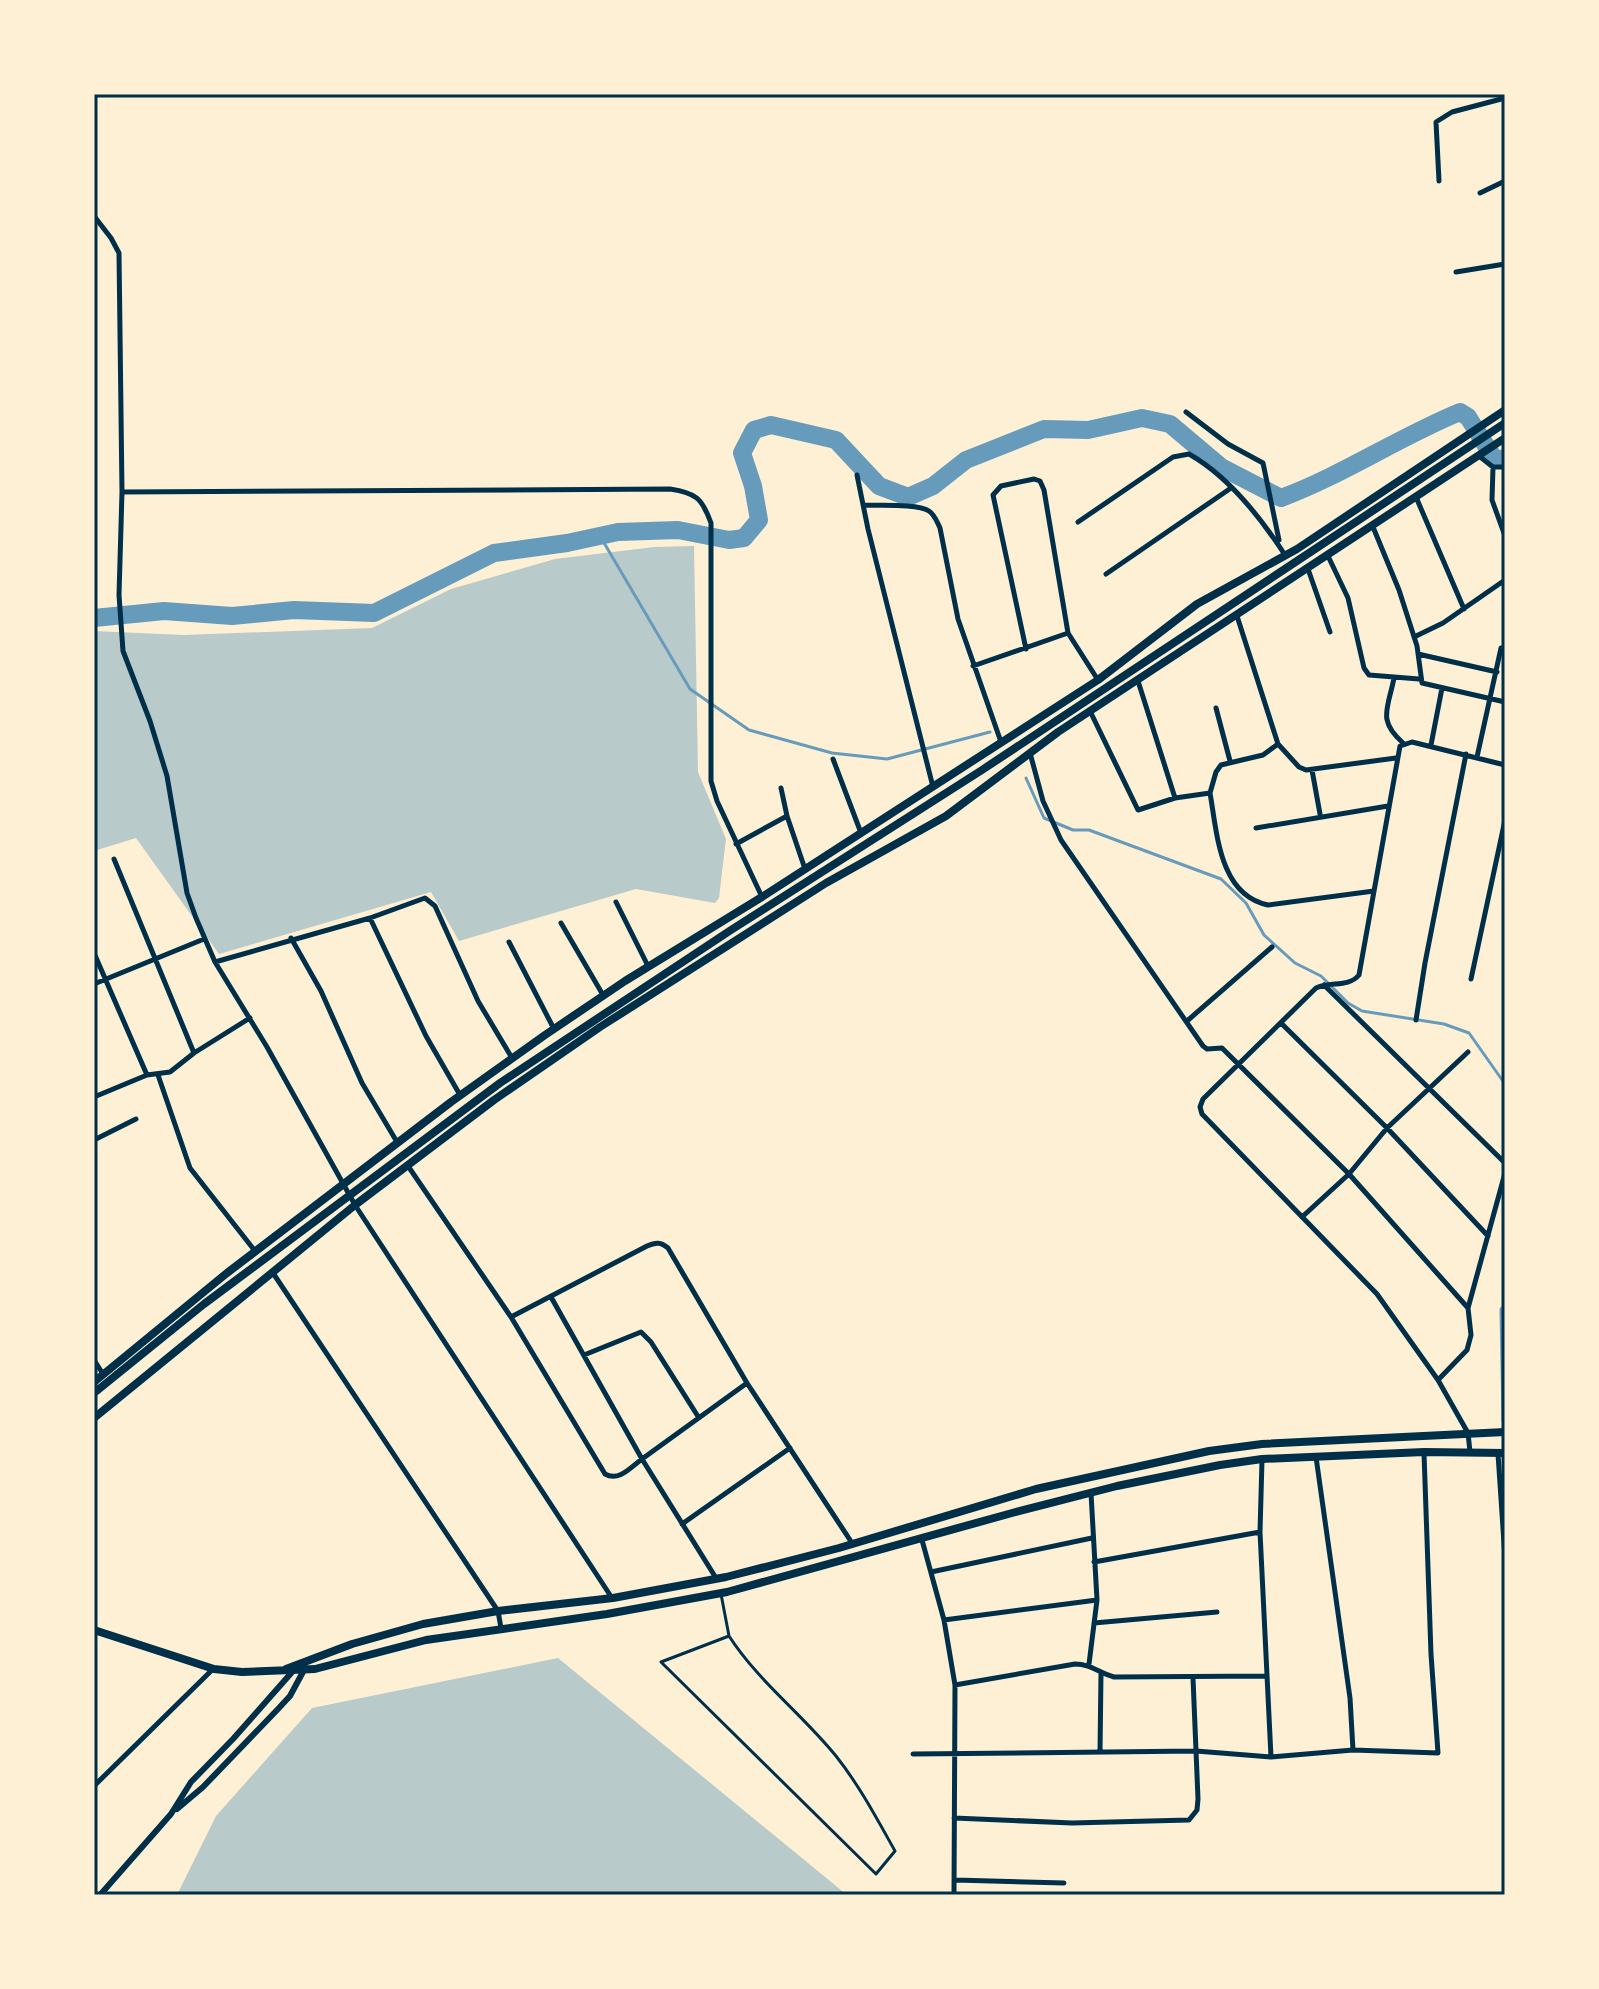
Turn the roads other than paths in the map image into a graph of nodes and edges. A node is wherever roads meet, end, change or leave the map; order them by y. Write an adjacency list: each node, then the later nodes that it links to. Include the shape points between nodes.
1 (1505, 98): 2 (street, via 1452,112 1436,122)
2 (1439, 181)
3 (1505, 181): 4 (street)
4 (1480, 193)
5 (94, 216): 17 (street, via 119,253)
6 (1505, 264): 7 (street)
7 (1456, 272)
8 (1505, 410): 24 (main road)
9 (1186, 412): 23 (street, via 1264,466)
10 (1505, 423): 114 (main road, via 500,1083)
11 (1505, 438): 12 (main road)
12 (1479, 456): 13 (street); 18 (main road)
13 (1493, 467): 14 (street); 22 (street, via 1492,500)
14 (1505, 467)
15 (857, 475): 19 (street)
16 (1231, 488): 20 (street, via 1196,457 1181,454); 23 (street, via 1262,518); 27 (street)
17 (122, 492): 70 (street, via 687,492 704,503 711,523 711,781); 79 (street, via 123,651 167,776 187,893)
18 (1416, 497): 21 (main road); 29 (street)
19 (863, 505): 37 (street, via 917,507 935,517); 60 (street)
20 (1078, 522)
21 (1373, 527): 25 (main road); 33 (street)
22 (1505, 536)
23 (1280, 546): 24 (street)
24 (1286, 556): 41 (main road, via 1197,604)
25 (1328, 556): 26 (main road); 39 (street, via 1348,598 1364,668 1369,675)
26 (1308, 569): 30 (main road); 31 (street)
27 (1106, 574)
28 (1505, 580): 29 (street)
29 (1464, 609): 33 (street)
30 (1237, 616): 42 (main road); 50 (street)
31 (1330, 632)
32 (1068, 633): 35 (street); 35 (street, via 1043,485 1034,479 1001,486 993,495); 41 (street)
33 (1414, 637): 36 (street)
34 (1501, 648): 38 (street)
35 (1026, 649): 37 (street)
36 (1418, 654): 38 (street); 40 (street)
37 (973, 666): 48 (street)
38 (1497, 672): 44 (street)
39 (1394, 678): 40 (street); 49 (street, via 1385,720)
40 (1419, 679): 43 (street)
41 (1098, 680): 48 (main road)
42 (1138, 681): 47 (main road); 63 (street)
43 (1442, 688): 44 (street); 51 (street)
44 (1492, 699): 45 (street); 54 (street)
45 (1505, 702)
46 (1216, 708): 57 (street)
47 (1090, 711): 52 (main road); 63 (street, via 1138,810)
48 (1001, 742): 60 (main road)
49 (1403, 743): 51 (street); 55 (street)
50 (1278, 744): 57 (street, via 1263,755); 59 (street, via 1299,767)
51 (1431, 745): 53 (street)
52 (1030, 753): 93 (street, via 1061,840); 110 (main road, via 926,828 826,883 600,1027)
53 (1466, 754): 54 (street); 92 (street)
54 (1477, 757): 58 (street)
55 (1396, 758): 59 (street); 64 (street)
56 (833, 759): 69 (street)
57 (1230, 761): 62 (street, via 1216,772)
58 (1505, 765)
59 (1312, 770): 65 (street)
60 (933, 787): 69 (main road)
61 (781, 788): 66 (street)
62 (1210, 793): 63 (street); 73 (street, via 1225,868 1254,900 1268,905)
63 (1175, 798)
64 (1388, 806): 68 (street); 73 (street)
65 (1320, 814)
66 (787, 816): 70 (street); 72 (street)
67 (1505, 820): 86 (street)
68 (1256, 828)
69 (861, 833): 72 (main road)
70 (736, 844): 74 (street)
71 (114, 859): 83 (street)
72 (805, 869): 74 (main road)
73 (1374, 891): 89 (street, via 1359,975 1354,981)
74 (762, 897): 85 (main road)
75 (616, 902): 85 (street)
76 (370, 918): 78 (street); 98 (street, via 419,899 431,901 478,1001); 104 (street)
77 (561, 923): 90 (street)
78 (291, 938): 84 (street); 108 (street)
79 (204, 939): 83 (street); 84 (street)
80 (509, 942): 95 (street)
81 (1272, 947): 93 (street)
82 (94, 953): 87 (street)
83 (155, 959): 87 (street); 97 (street)
84 (215, 962): 91 (street)
85 (648, 966): 90 (main road)
86 (1471, 979)
87 (105, 980): 88 (street); 100 (street)
88 (94, 984)
89 (1323, 984): 94 (street); 102 (street)
90 (603, 995): 95 (main road)
91 (250, 1018): 97 (street); 113 (street)
92 (1416, 1020)
93 (1187, 1021): 99 (street, via 1203,1046 1222,1048)
94 (1281, 1023): 99 (street); 106 (street)
95 (554, 1029): 98 (main road)
96 (1468, 1052): 102 (street)
97 (194, 1053): 101 (street)
98 (512, 1058): 104 (main road)
99 (1237, 1065): 112 (street); 116 (street, via 1203,1099 1202,1114)
100 (147, 1075): 101 (street); 103 (street)
101 (158, 1075): 118 (street, via 190,1168)
102 (1427, 1089): 106 (street); 109 (street)
103 (95, 1095)
104 (460, 1095): 108 (main road)
105 (136, 1119): 107 (street)
106 (1387, 1128): 112 (street); 117 (street)
107 (94, 1140)
108 (397, 1142): 113 (main road)
109 (1505, 1163)
110 (407, 1165): 115 (main road); 122 (street)
111 (1505, 1173): 117 (street)
112 (1349, 1174): 116 (street); 121 (street)
113 (344, 1184): 114 (street); 118 (main road)
114 (350, 1195): 115 (street); 129 (main road)
115 (355, 1205): 119 (main road); 154 (street)
116 (1302, 1217): 126 (street, via 1377,1294)
117 (1488, 1236): 121 (street)
118 (255, 1251): 125 (main road)
119 (273, 1273): 130 (main road); 156 (street)
120 (551, 1297): 122 (street); 123 (street); 128 (street, via 647,1246 663,1244)
121 (1468, 1308): 126 (street, via 1467,1350)
122 (511, 1317): 140 (street, via 605,1474 617,1477)
123 (584, 1355): 131 (street, via 636,1332 646,1335); 140 (street)
124 (94, 1360): 125 (street)
125 (104, 1374): 127 (main road)
126 (1438, 1380): 133 (street)
127 (94, 1382)
128 (747, 1383): 131 (street); 135 (street)
129 (94, 1393)
130 (94, 1418)
131 (699, 1418): 140 (street)
132 (1505, 1432): 133 (main road)
133 (1468, 1433): 134 (main road); 137 (street)
134 (1262, 1444): 141 (main road); 144 (main road, via 1036,1489)
135 (790, 1448): 143 (street); 148 (street)
136 (1424, 1452): 137 (main road); 139 (main road); 172 (street, via 1438,1753)
137 (1470, 1452): 138 (main road)
138 (1502, 1453): 149 (street)
139 (1315, 1457): 141 (main road); 172 (street)
140 (642, 1459): 143 (street)
141 (1262, 1459): 142 (main road); 145 (street)
142 (1091, 1493): 146 (street); 147 (main road)
143 (682, 1524): 152 (street)
144 (917, 1524): 147 (main road); 148 (main road)
145 (1260, 1532): 150 (street); 169 (street)
146 (1092, 1538): 150 (street); 151 (street)
147 (922, 1540): 151 (street); 153 (main road)
148 (853, 1544): 152 (main road)
149 (1505, 1558)
150 (1094, 1562): 155 (street)
151 (931, 1572): 158 (street)
152 (721, 1578): 153 (main road); 154 (main road)
153 (724, 1593): 160 (main road); 162 (lane)
154 (613, 1598): 156 (main road)
155 (1097, 1600): 158 (street); 159 (street)
156 (498, 1611): 160 (street); 167 (main road, via 423,1624)
157 (1217, 1612): 159 (street)
158 (944, 1620): 171 (street)
159 (1094, 1623): 163 (street)
160 (501, 1629): 166 (main road, via 426,1640)
161 (94, 1630): 164 (main road)
162 (729, 1636): 162 (lane, via 661,1662 876,1874 895,1851 857,1785 745,1661)
163 (1089, 1664): 168 (street); 171 (street)
164 (214, 1669): 167 (main road); 178 (street)
165 (293, 1670): 166 (main road); 167 (main road); 179 (street, via 191,1782)
166 (304, 1670): 179 (street, via 290,1696 257,1732)
167 (281, 1671)
168 (1101, 1673): 170 (street); 175 (street)
169 (1267, 1676): 170 (street); 177 (street)
170 (1193, 1678): 173 (street)
171 (955, 1685): 174 (street)
172 (1353, 1750): 177 (street)
173 (1196, 1751): 175 (street); 177 (street); 180 (street, via 1197,1810 1189,1820)
174 (954, 1752): 175 (street); 176 (street); 180 (street)
175 (1100, 1752)
176 (913, 1754)
177 (1271, 1757)
178 (94, 1786)
179 (171, 1814): 183 (street)
180 (954, 1818): 181 (street)
181 (955, 1880): 182 (street); 184 (street)
182 (1064, 1883)
183 (100, 1895)
184 (954, 1895)

